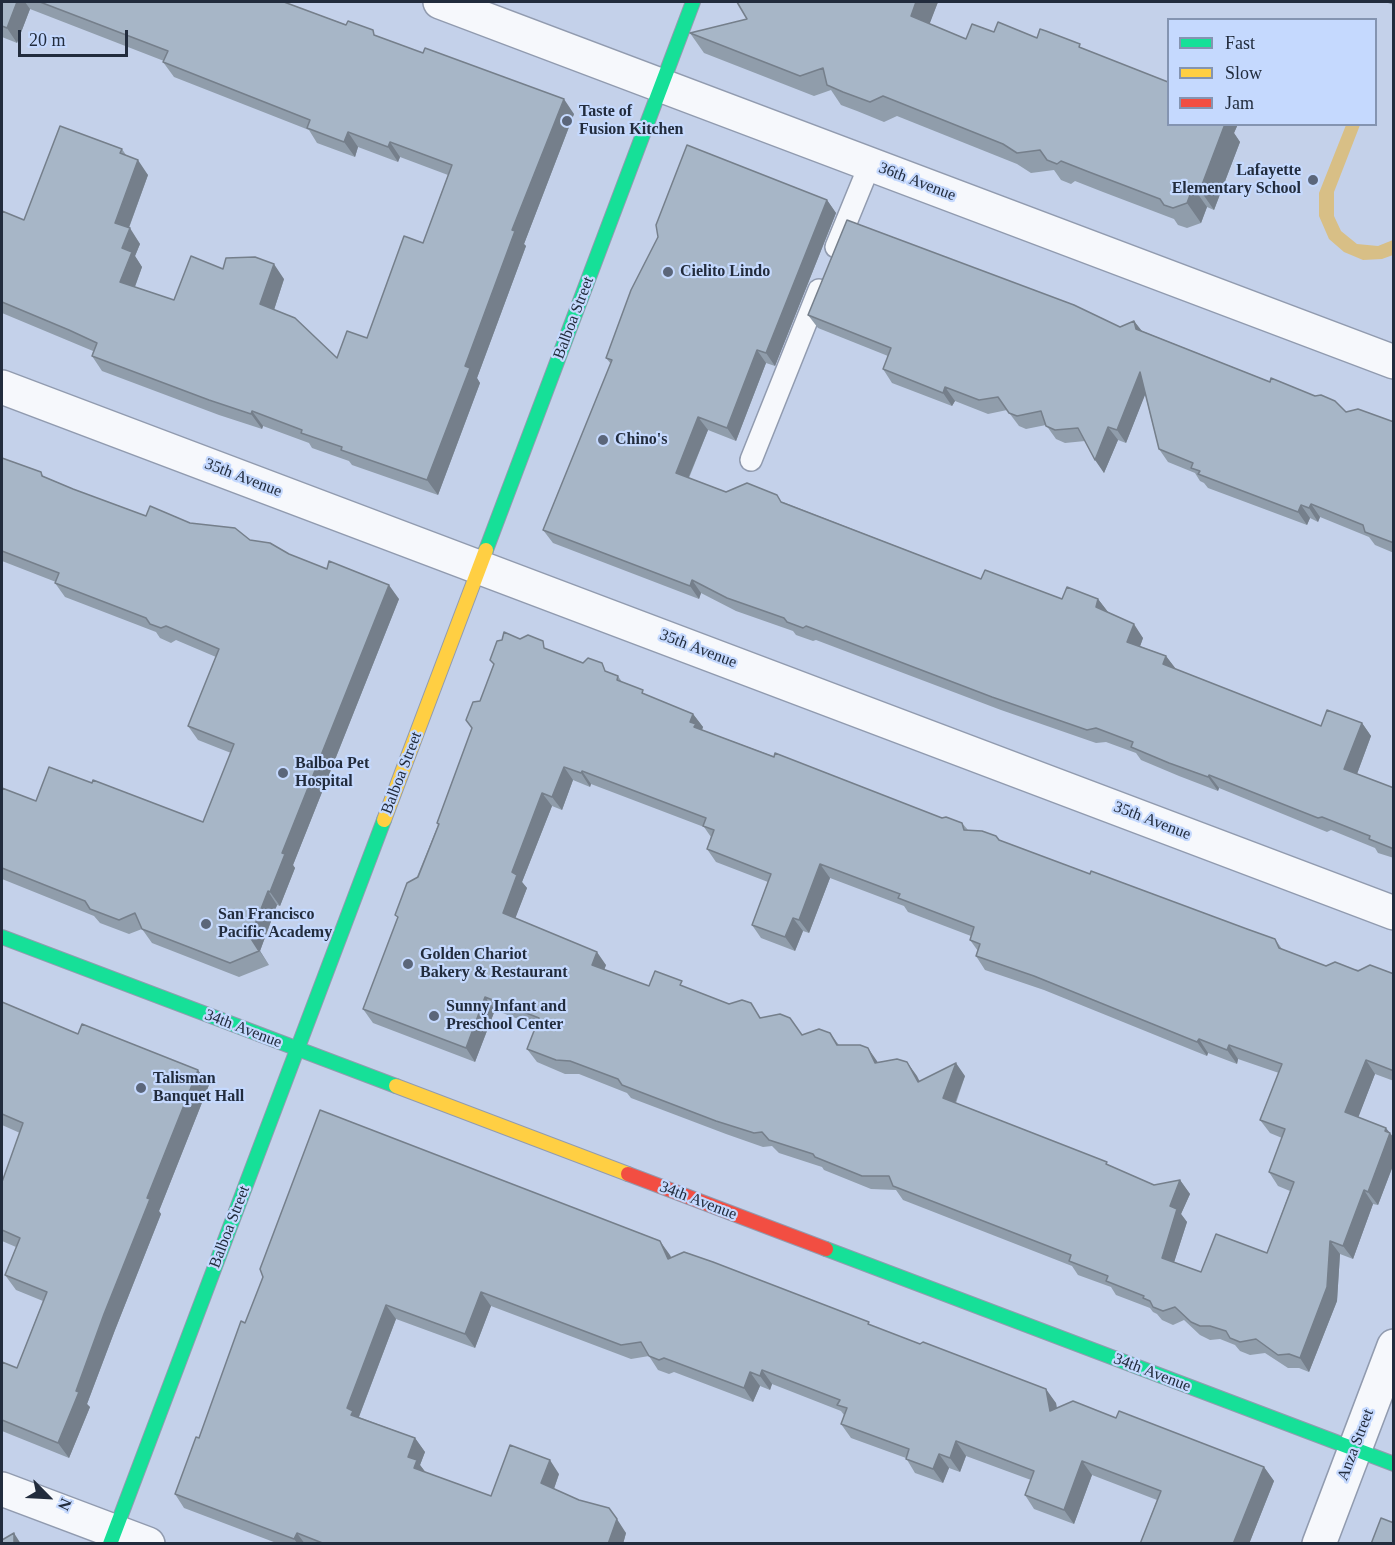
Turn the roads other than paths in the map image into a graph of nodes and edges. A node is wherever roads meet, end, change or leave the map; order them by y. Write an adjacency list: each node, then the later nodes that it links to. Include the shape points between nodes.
1 (440, 2): 3 (street, 36th Avenue)
2 (693, 2): 3 (street, Balboa Street)
3 (662, 85): 4 (street, 36th Avenue); 8 (street, Balboa Street)
4 (870, 164): 5 (street, 36th Avenue); 7 (lane)
5 (1394, 362)
6 (2, 387): 8 (street, 35th Avenue)
7 (751, 460)
8 (479, 567): 9 (street, 35th Avenue); 11 (street, Balboa Street)
9 (1394, 913)
10 (2, 937): 11 (street, 34th Avenue)
11 (297, 1049): 13 (street, 34th Avenue); 16 (street, Balboa Street)
12 (1394, 1346): 13 (street, Anza Street)
13 (1354, 1449): 14 (street, 34th Avenue); 18 (street, Anza Street)
14 (1394, 1464)
15 (2, 1489): 16 (street)
16 (112, 1537): 17 (street)
17 (148, 1544)
18 (1319, 1544)

